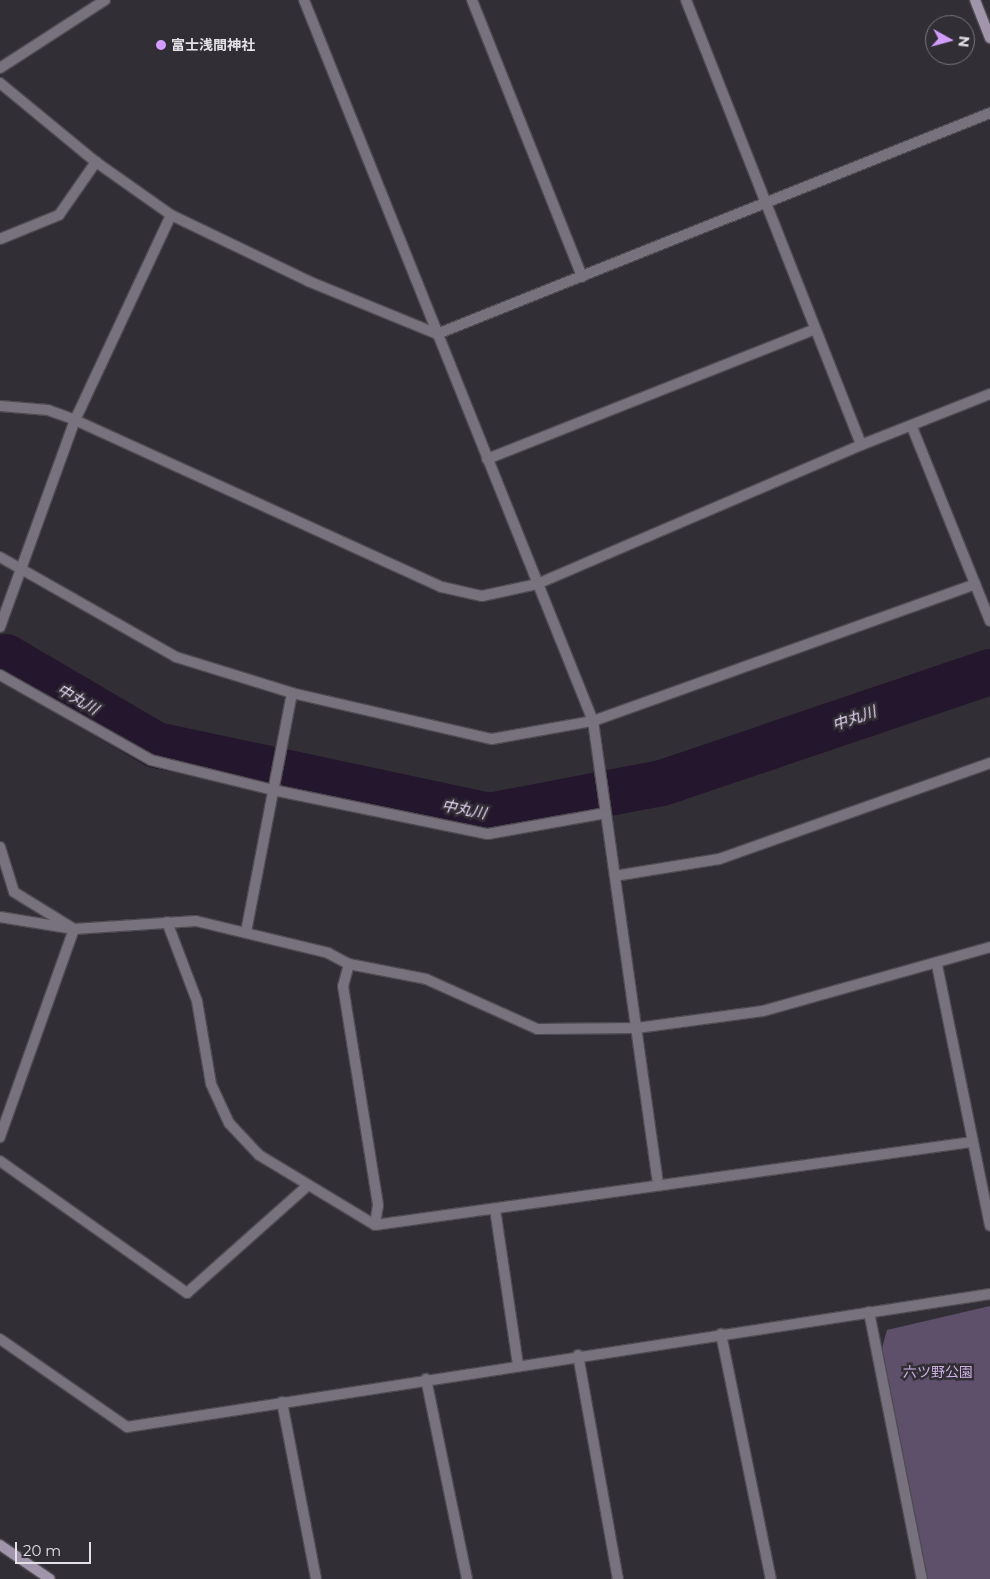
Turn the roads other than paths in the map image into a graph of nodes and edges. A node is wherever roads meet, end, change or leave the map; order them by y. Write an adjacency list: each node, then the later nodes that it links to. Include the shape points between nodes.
1 (105, 0): 7 (street)
2 (304, 0): 16 (street)
3 (472, 0): 14 (street)
4 (686, 0): 11 (street)
5 (975, 0): 6 (street)
6 (990, 38)
7 (0, 68)
8 (0, 83): 10 (street)
9 (990, 113): 11 (street)
10 (96, 162): 12 (street); 13 (street, via 59,215)
11 (764, 203): 14 (street); 15 (street)
12 (171, 215): 16 (street, via 308,281); 19 (street)
13 (0, 239)
14 (582, 277): 16 (street)
15 (812, 330): 21 (street); 22 (street)
16 (437, 334): 22 (street)
17 (990, 394): 20 (street)
18 (0, 406): 19 (street, via 48,410)
19 (74, 420): 24 (street); 25 (street, via 442,587 482,596)
20 (912, 427): 21 (street); 26 (street)
21 (861, 444): 25 (street)
22 (487, 460): 25 (street)
23 (0, 557): 24 (street)
24 (22, 567): 28 (street); 30 (street, via 176,657)
25 (537, 584): 31 (street)
26 (975, 584): 27 (street); 31 (street)
27 (990, 622)
28 (0, 627)
29 (0, 675): 33 (street, via 151,760)
30 (292, 693): 31 (street, via 492,739); 33 (street)
31 (593, 721): 34 (street)
32 (990, 763): 36 (street, via 719,859)
33 (273, 790): 34 (street, via 488,834); 40 (street)
34 (605, 809): 36 (street)
35 (0, 847): 39 (street, via 14,892)
36 (615, 876): 44 (street)
37 (0, 917): 39 (street)
38 (167, 922): 39 (street); 40 (street, via 196,921); 49 (street, via 197,1001 211,1084 229,1123 259,1155)
39 (74, 929): 45 (street)
40 (246, 932): 42 (street, via 328,953)
41 (990, 947): 43 (street)
42 (349, 964): 44 (street, via 426,979 537,1029); 51 (street, via 343,986 378,1205)
43 (937, 965): 44 (street, via 763,1011); 46 (street)
44 (637, 1028): 48 (street)
45 (0, 1137)
46 (972, 1142): 48 (street); 52 (street)
47 (0, 1161): 49 (street, via 187,1293)
48 (658, 1183): 50 (street)
49 (307, 1186): 51 (street)
50 (495, 1209): 51 (street); 58 (street)
51 (375, 1225)
52 (990, 1226)
53 (990, 1294): 54 (street)
54 (869, 1312): 55 (street); 67 (street)
55 (721, 1334): 57 (street); 66 (street)
56 (0, 1339): 60 (street, via 126,1426)
57 (578, 1355): 58 (street); 65 (street)
58 (518, 1365): 59 (street)
59 (426, 1379): 60 (street); 64 (street)
60 (282, 1402): 63 (street)
61 (0, 1545): 62 (street)
62 (50, 1579)
63 (316, 1579)
64 (467, 1579)
65 (618, 1579)
66 (771, 1579)
67 (922, 1579)

